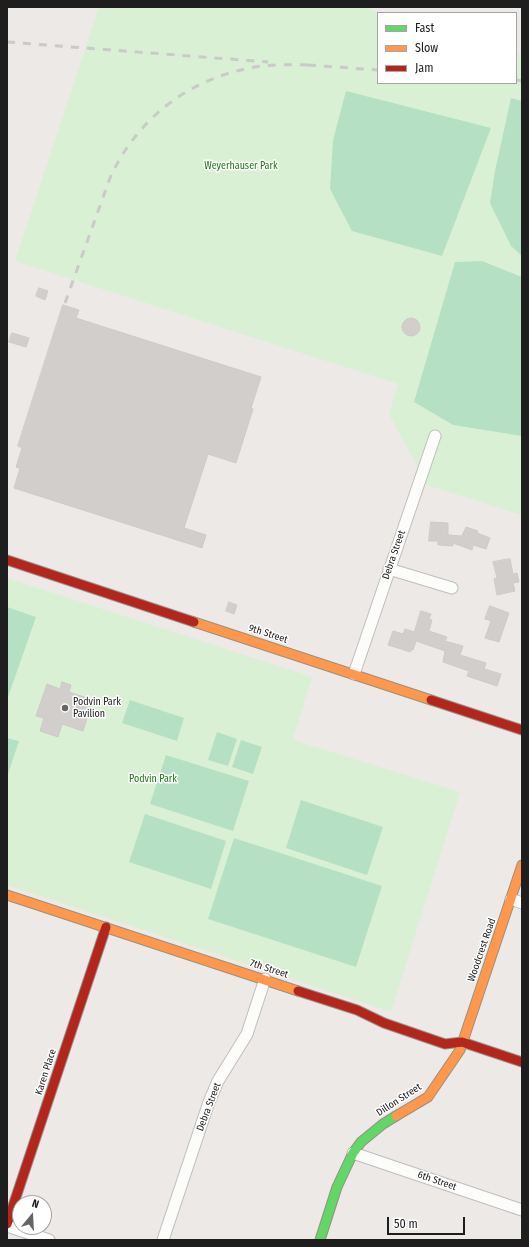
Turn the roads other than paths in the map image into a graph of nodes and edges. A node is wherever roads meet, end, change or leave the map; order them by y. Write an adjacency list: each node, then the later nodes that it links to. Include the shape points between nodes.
1 (435, 436): 3 (street, Debra Street)
2 (7, 560): 5 (street, 9th Street)
3 (390, 569): 4 (street); 5 (street, Debra Street)
4 (452, 588)
5 (354, 674): 6 (street, 9th Street)
6 (522, 730)
7 (522, 865): 9 (street, Woodcrest Road)
8 (7, 895): 10 (street, 7th Street)
9 (517, 901): 12 (street, Woodcrest Road)
10 (106, 927): 11 (street, 7th Street); 16 (street, Karen Place)
11 (265, 979): 12 (street, 7th Street, via 357,1010 384,1023 445,1044); 18 (street, Debra Street, via 247,1034 218,1081 209,1102)
12 (462, 1042): 13 (street, 7th Street); 14 (street, Dillon Street, via 460,1050 428,1097 383,1124 361,1142)
13 (522, 1062)
14 (353, 1153): 15 (street, 6th Street); 19 (street, Dillon Street, via 337,1187)
15 (522, 1210)
16 (7, 1225): 17 (street)
17 (49, 1240)
18 (163, 1240)
19 (320, 1240)

